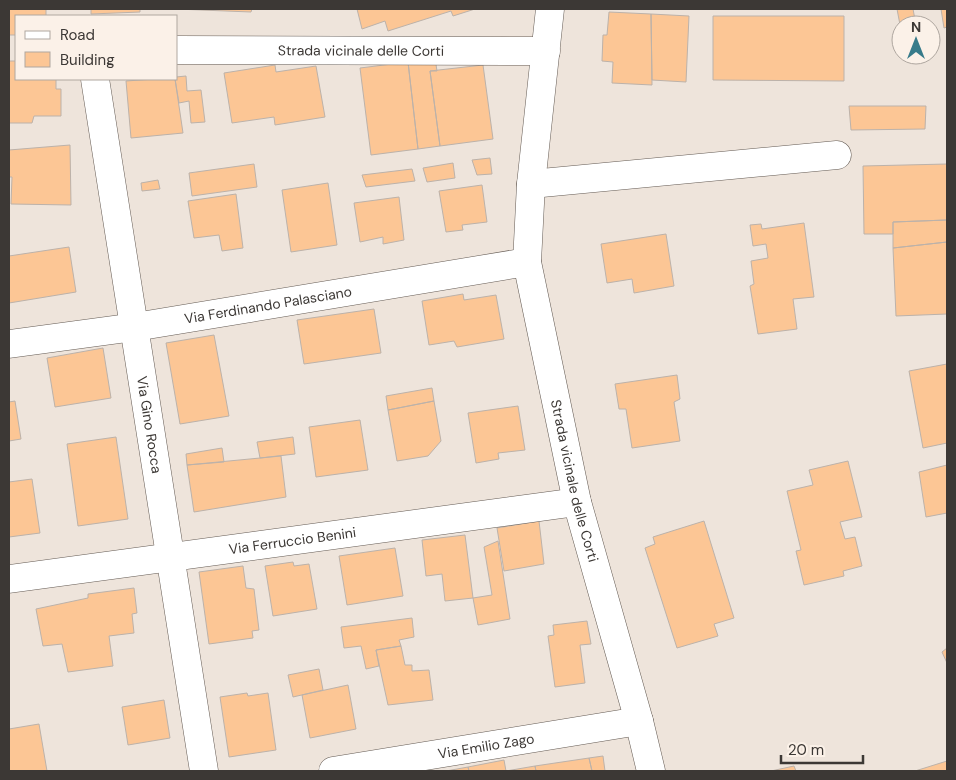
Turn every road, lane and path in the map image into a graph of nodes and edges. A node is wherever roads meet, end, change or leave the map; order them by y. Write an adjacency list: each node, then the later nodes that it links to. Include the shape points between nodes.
1 (550, 9): 3 (street, Strada vicinale delle Corti)
2 (178, 50): 3 (street, Strada vicinale delle Corti)
3 (546, 51): 6 (street, Strada vicinale delle Corti)
4 (95, 80): 8 (street, Via Gino Rocca)
5 (837, 155): 6 (street)
6 (531, 184): 7 (street, Strada vicinale delle Corti)
7 (527, 262): 8 (street, Via Ferdinando Palasciano); 10 (street, Strada vicinale delle Corti)
8 (135, 327): 9 (street, Via Ferdinando Palasciano); 11 (street, Via Gino Rocca)
9 (9, 344)
10 (577, 502): 11 (street, Via Ferruccio Benini); 13 (street, Strada vicinale delle Corti)
11 (170, 558): 12 (street, Via Ferruccio Benini); 14 (street, Via Gino Rocca)
12 (9, 579)
13 (639, 722): 15 (street, Via Emilio Zago); 16 (street, Strada vicinale delle Corti)
14 (204, 771)
15 (333, 771)
16 (651, 771)

